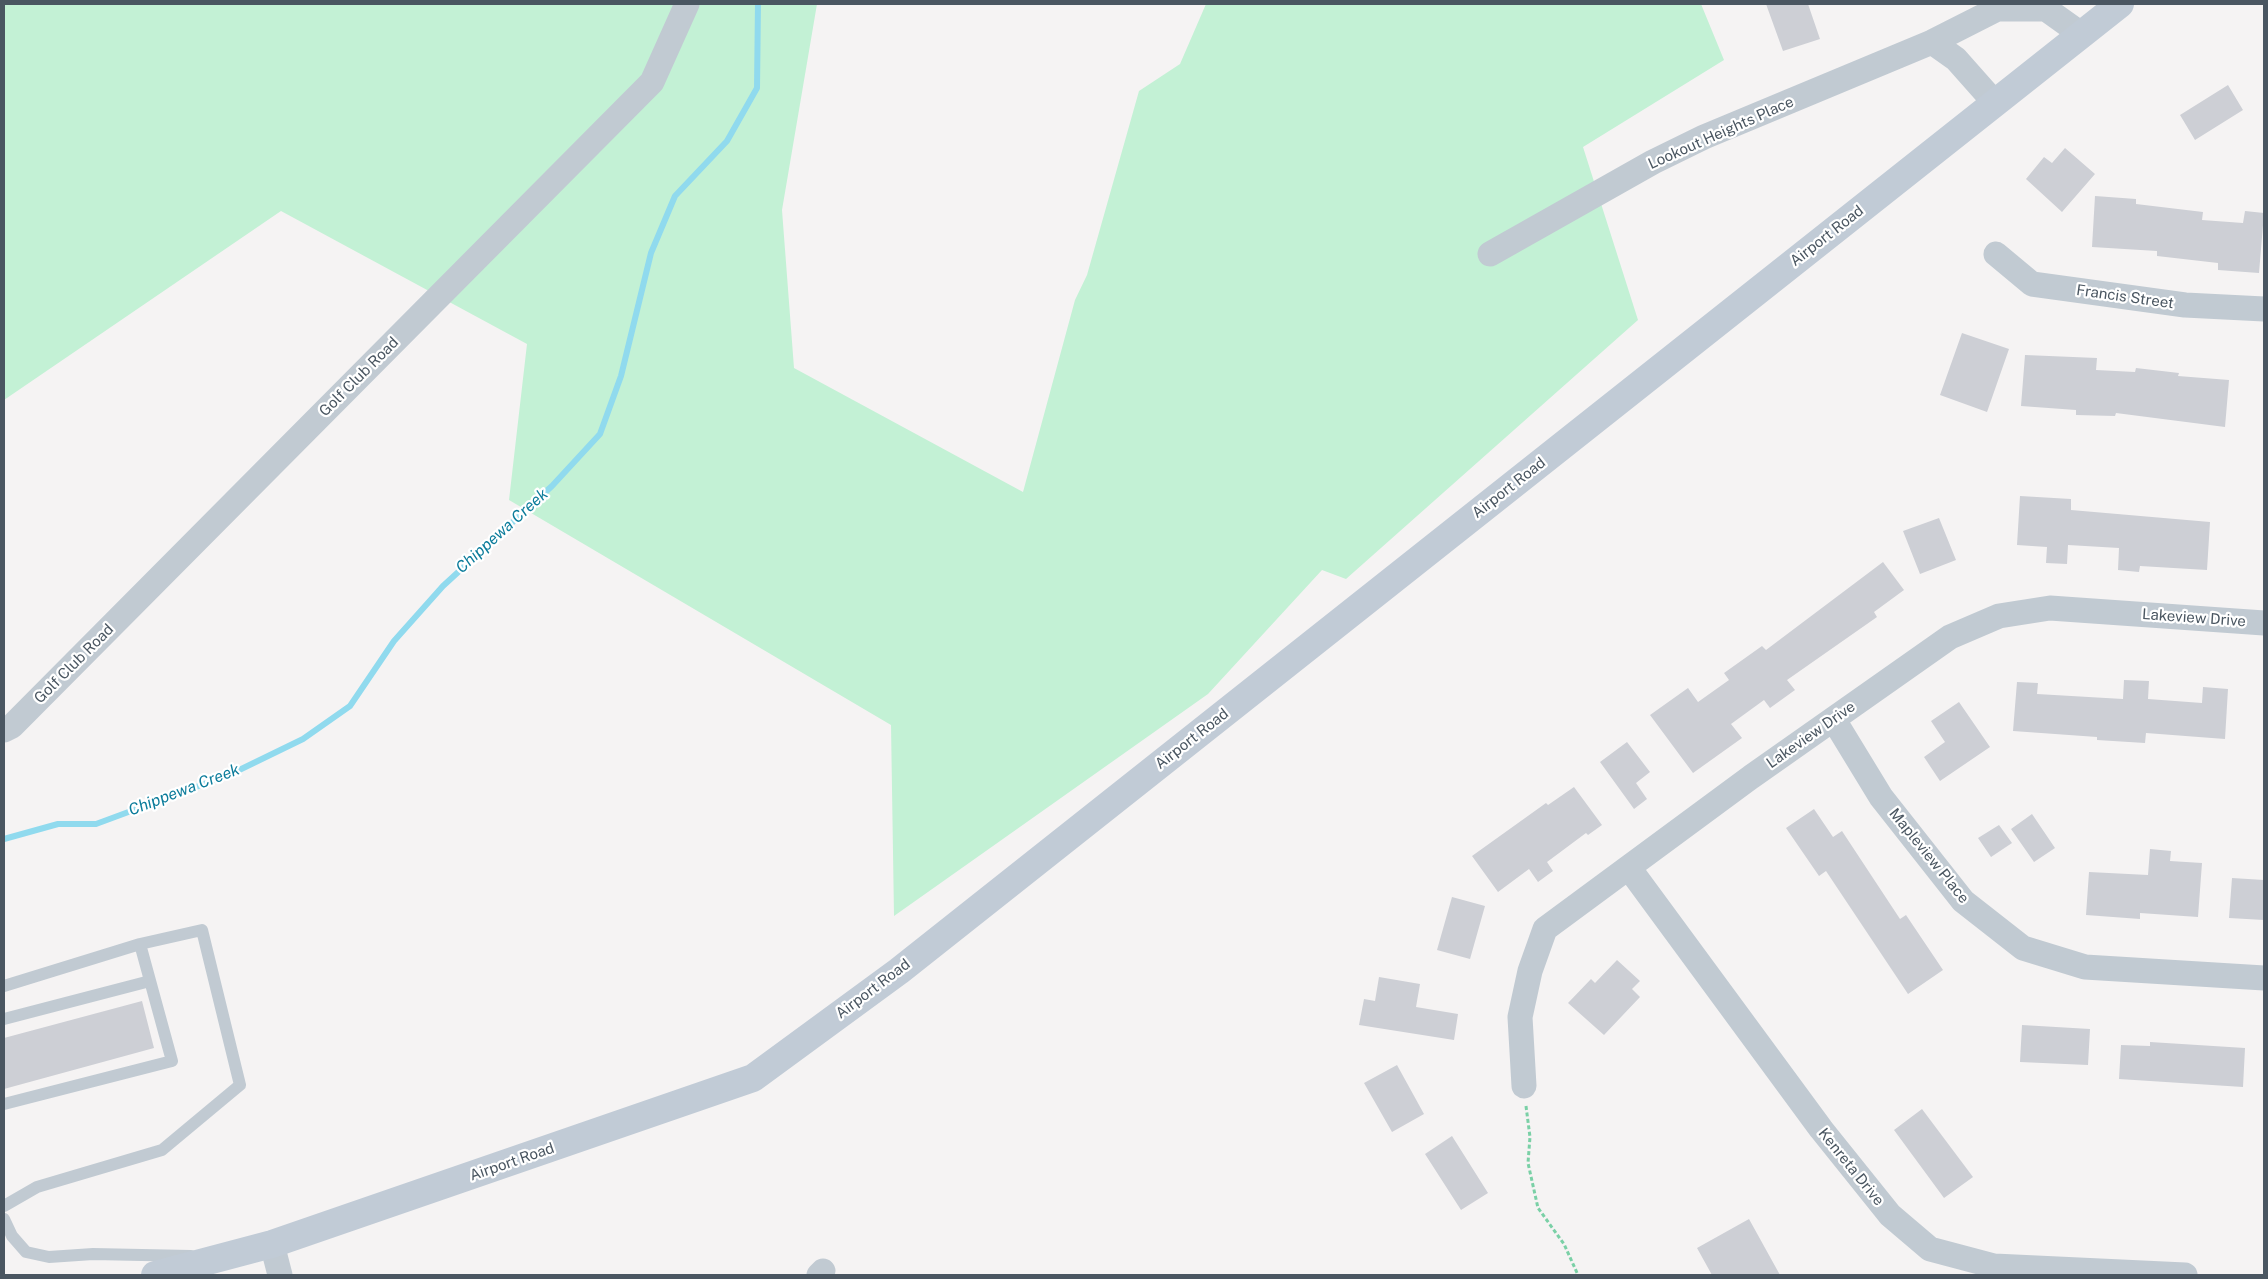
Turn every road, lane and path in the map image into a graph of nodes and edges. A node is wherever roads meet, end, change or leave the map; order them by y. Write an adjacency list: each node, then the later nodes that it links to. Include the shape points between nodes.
1 (687, 4): 11 (street, Golf Club Road, via 652,82 12,726)
2 (2120, 4): 3 (main road, Airport Road)
3 (2081, 34): 4 (street, Lookout Heights Place, via 2046,9 1997,9); 5 (main road, Airport Road)
4 (1932, 42): 5 (street, via 1956,59); 6 (street, Lookout Heights Place, via 1704,136)
5 (1995, 103): 22 (main road, Airport Road, via 898,972 753,1078)
6 (1490, 254)
7 (1996, 254): 8 (street, Francis Street, via 2032,284 2185,305)
8 (2264, 309)
9 (2264, 623): 10 (street, Lakeview Drive, via 2050,608 1999,616 1950,637)
10 (1834, 720): 12 (street, Lakeview Drive); 14 (street, Mapleview Place, via 1880,797 1963,901 2023,948 2085,967)
11 (4, 730)
12 (1629, 868): 18 (street, Lakeview Drive, via 1545,929 1530,971 1520,1017); 27 (street, Kenreta Drive, via 1821,1129 1890,1215 1930,1249 1994,1266)
13 (140, 944): 15 (lane); 16 (lane); 20 (lane, via 202,930 240,1085 162,1150 37,1187)
14 (2264, 978)
15 (150, 981): 17 (lane); 19 (lane, via 172,1061)
16 (4, 986)
17 (4, 1019)
18 (1524, 1086): 26 (path, via 1530,1137 1528,1163 1538,1208 1564,1244)
19 (4, 1104)
20 (4, 1206)
21 (4, 1219): 23 (lane, via 12,1236 26,1252 49,1257 93,1254)
22 (272, 1244): 23 (main road, Airport Road); 25 (street)
23 (224, 1256): 24 (main road, Airport Road)
24 (155, 1275)
25 (280, 1275)
26 (1578, 1275)
27 (2185, 1275)

